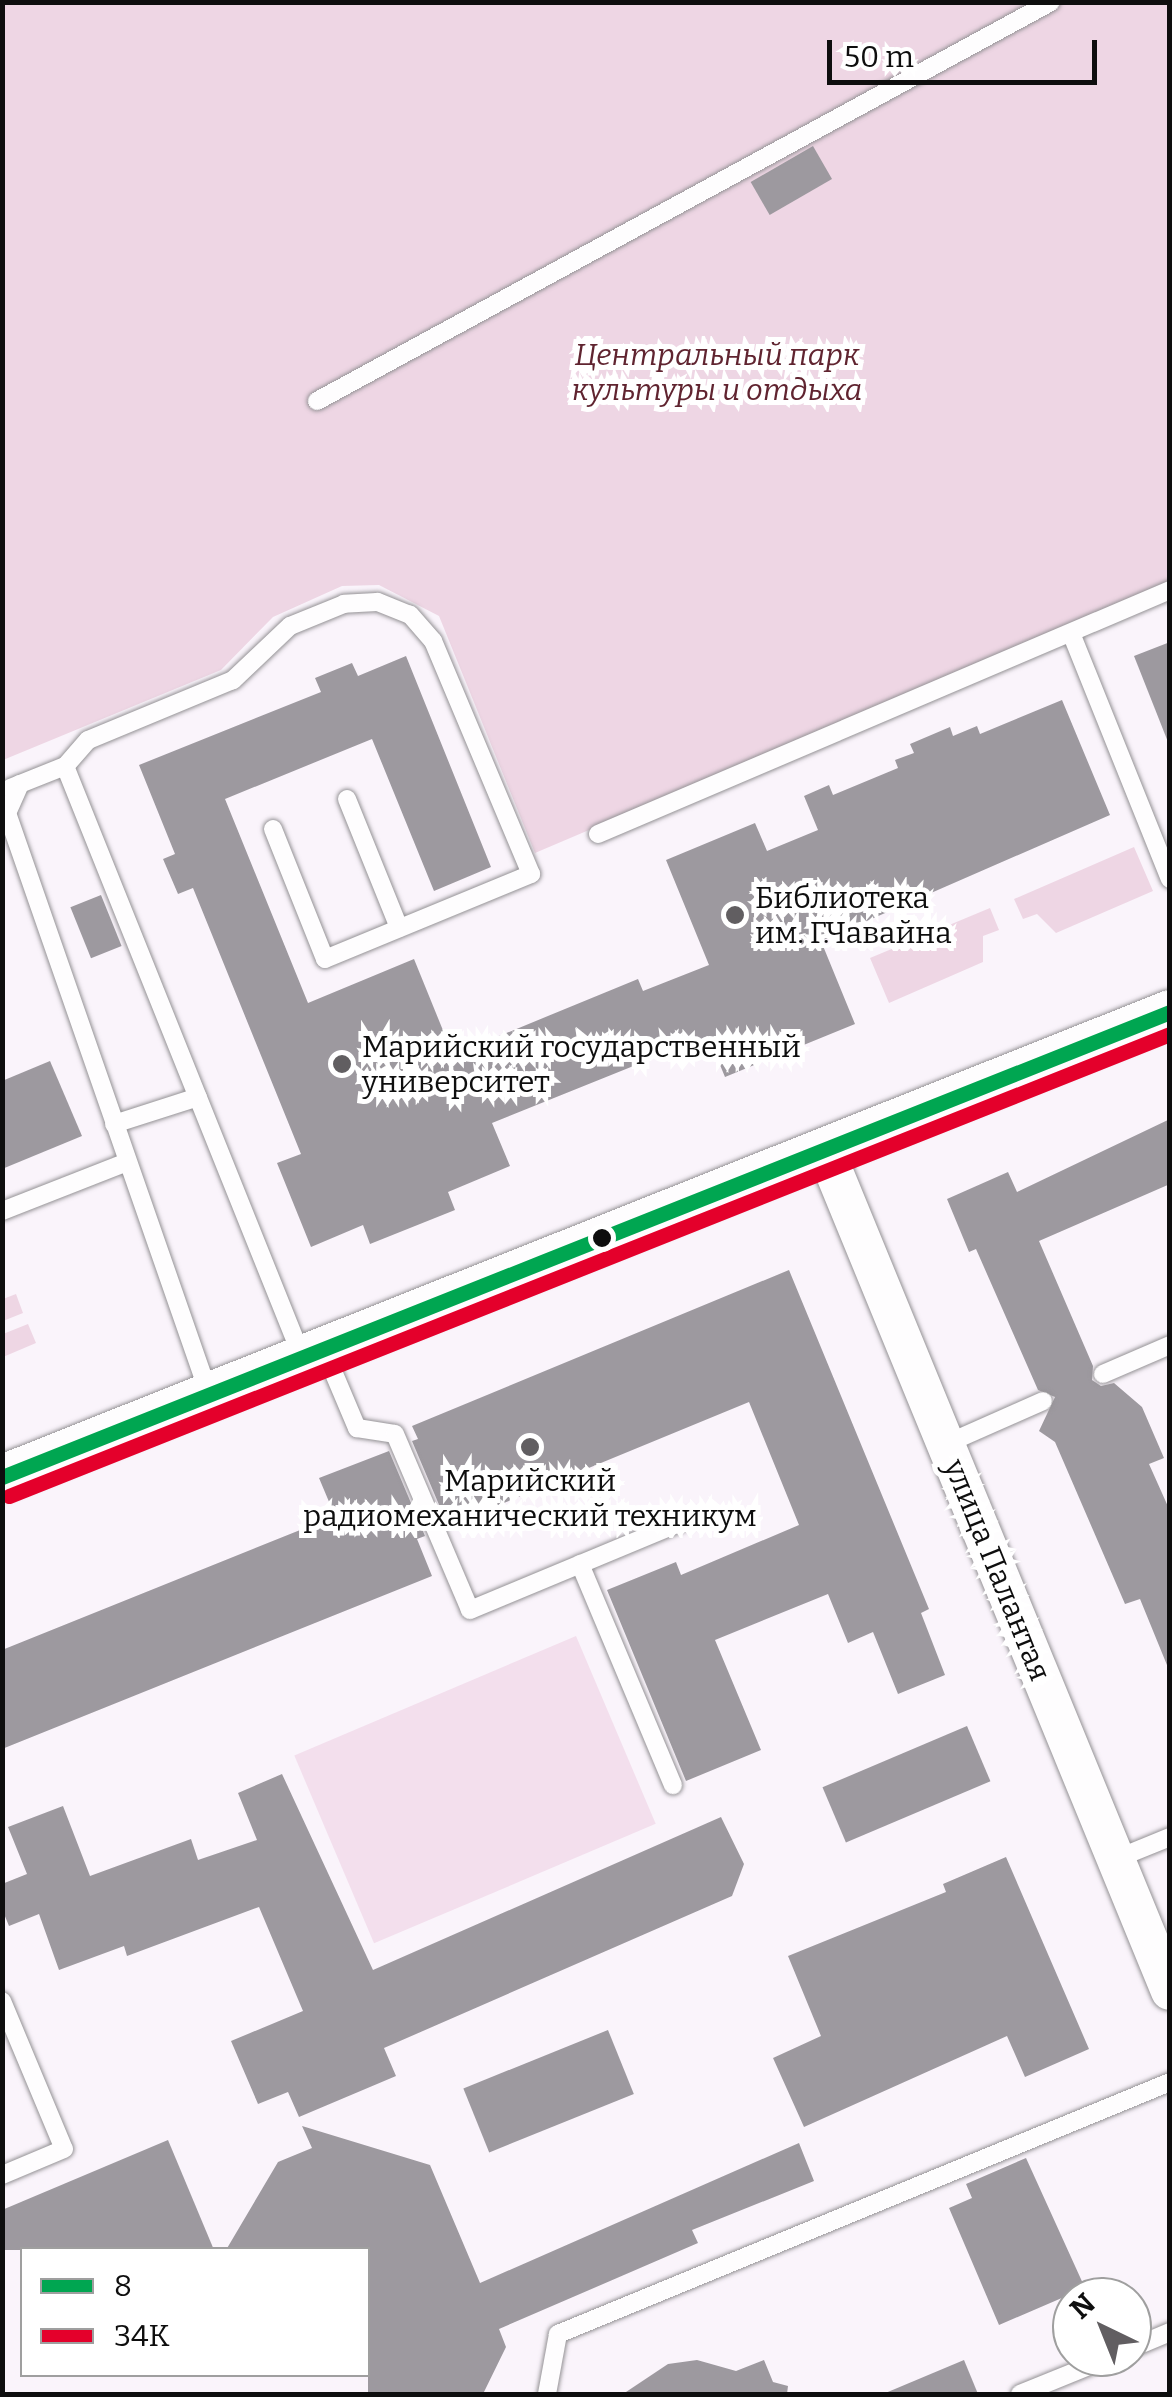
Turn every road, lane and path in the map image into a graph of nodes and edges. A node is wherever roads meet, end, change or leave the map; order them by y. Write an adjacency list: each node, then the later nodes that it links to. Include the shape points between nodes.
1 (1051, 2): 2 (lane)
2 (317, 400)
3 (1170, 590): 4 (lane)
4 (1070, 633): 9 (lane); 10 (lane)
5 (65, 766): 6 (lane); 11 (lane, via 88,740 233,680 290,626 344,604 376,602 410,615 433,640 531,874); 13 (lane)
6 (11, 788): 14 (lane, via 7,813)
7 (347, 799): 11 (lane)
8 (273, 829): 11 (lane, via 324,959)
9 (598, 834)
10 (1170, 879)
11 (399, 928)
12 (1170, 1012): 15 (street)
13 (198, 1097): 14 (lane); 19 (lane)
14 (114, 1124): 16 (lane)
15 (825, 1150): 19 (street); 23 (street, улица Палантая)
16 (128, 1162): 17 (lane); 21 (lane)
17 (2, 1211)
18 (1170, 1345): 20 (lane)
19 (313, 1354): 21 (street); 26 (lane, via 357,1428 395,1434 470,1610)
20 (1103, 1374)
21 (210, 1394): 24 (street)
22 (1043, 1401): 23 (lane)
23 (946, 1444): 29 (street, улица Палантая)
24 (2, 1477)
25 (691, 1518): 26 (lane)
26 (580, 1564): 27 (lane)
27 (672, 1785)
28 (1170, 1836): 29 (lane)
29 (1116, 1859): 30 (street, улица Палантая)
30 (1170, 1991)
31 (2, 2001): 33 (lane, via 64,2148)
32 (1170, 2082): 35 (lane, via 558,2334)
33 (2, 2175)
34 (1061, 2377): 36 (lane)
35 (547, 2394)
36 (1020, 2394)

